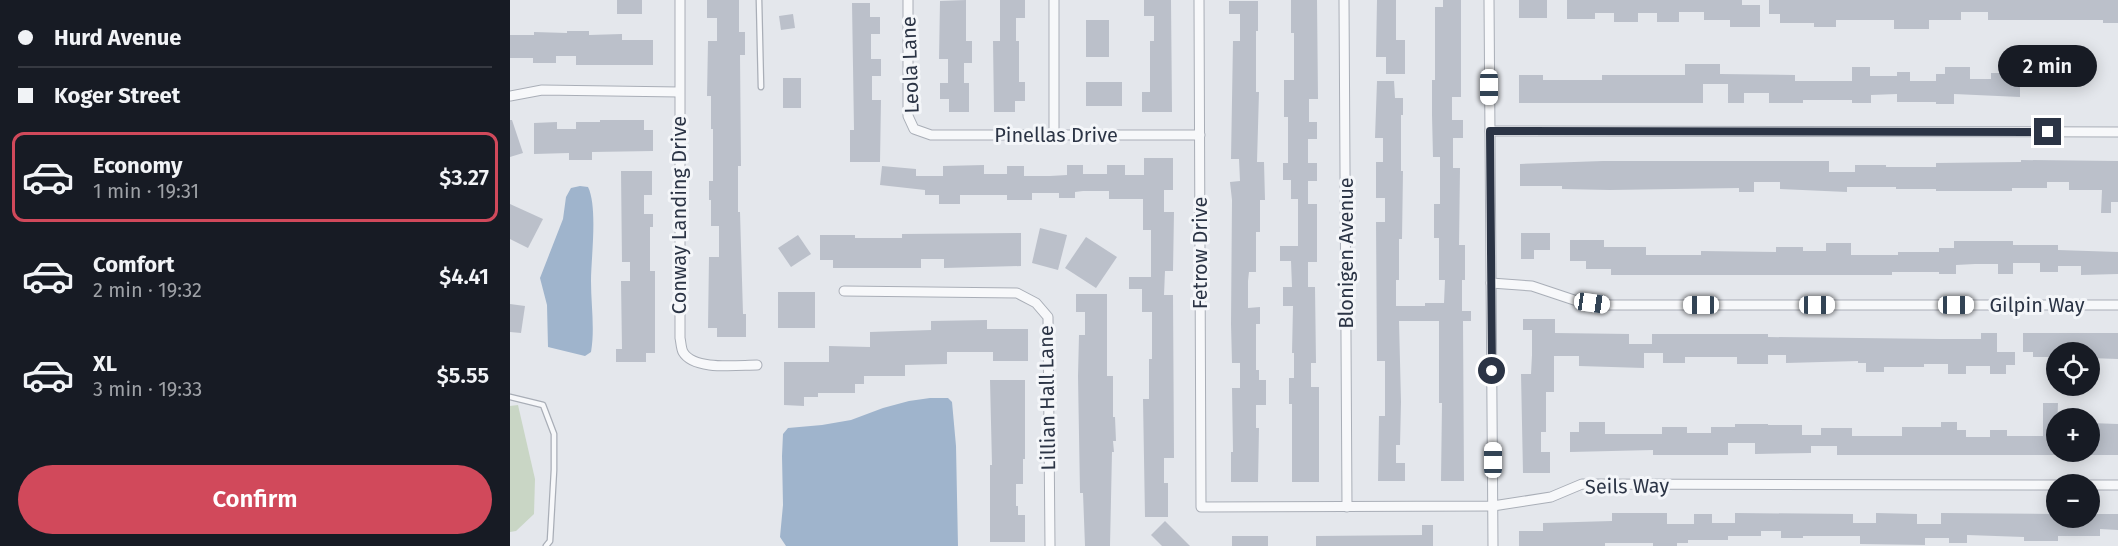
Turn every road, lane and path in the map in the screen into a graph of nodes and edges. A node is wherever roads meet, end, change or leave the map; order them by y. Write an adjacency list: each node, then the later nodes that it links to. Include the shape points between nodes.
1 (680, 0): 9 (street, Conway Landing Drive)
2 (759, 0): 8 (lane)
3 (908, 0): 11 (street, Leola Lane, via 908,116)
4 (1054, 0): 14 (street)
5 (1199, 0): 15 (street, Fetrow Drive)
6 (1344, 0): 26 (street, Blonigen Avenue)
7 (1489, 0): 12 (street)
8 (761, 87)
9 (679, 92): 10 (street, via 542,90); 19 (street, Conway Landing Drive, via 683,351 699,364)
10 (510, 96)
11 (914, 129): 14 (street, Pinellas Drive, via 931,135)
12 (1490, 131): 13 (street); 16 (street)
13 (2118, 132)
14 (1054, 134): 15 (street, Pinellas Drive)
15 (1200, 135): 25 (street, Fetrow Drive)
16 (1491, 283): 18 (street, Gilpin Way, via 1532,286 1577,301 1608,305); 24 (street)
17 (844, 291): 28 (street, Lillian Hall Lane, via 1017,293 1036,303 1047,317)
18 (2118, 305)
19 (757, 365)
20 (510, 397): 27 (lane, via 543,405 554,434 550,541)
21 (2046, 485): 24 (street, Seils Way, via 1582,484 1551,497)
22 (2100, 485): 23 (street)
23 (2118, 485)
24 (1493, 506): 26 (street, Seils Way); 29 (street)
25 (1201, 507): 26 (street, Seils Way)
26 (1347, 507)
27 (546, 546)
28 (1050, 546)
29 (1493, 546)

